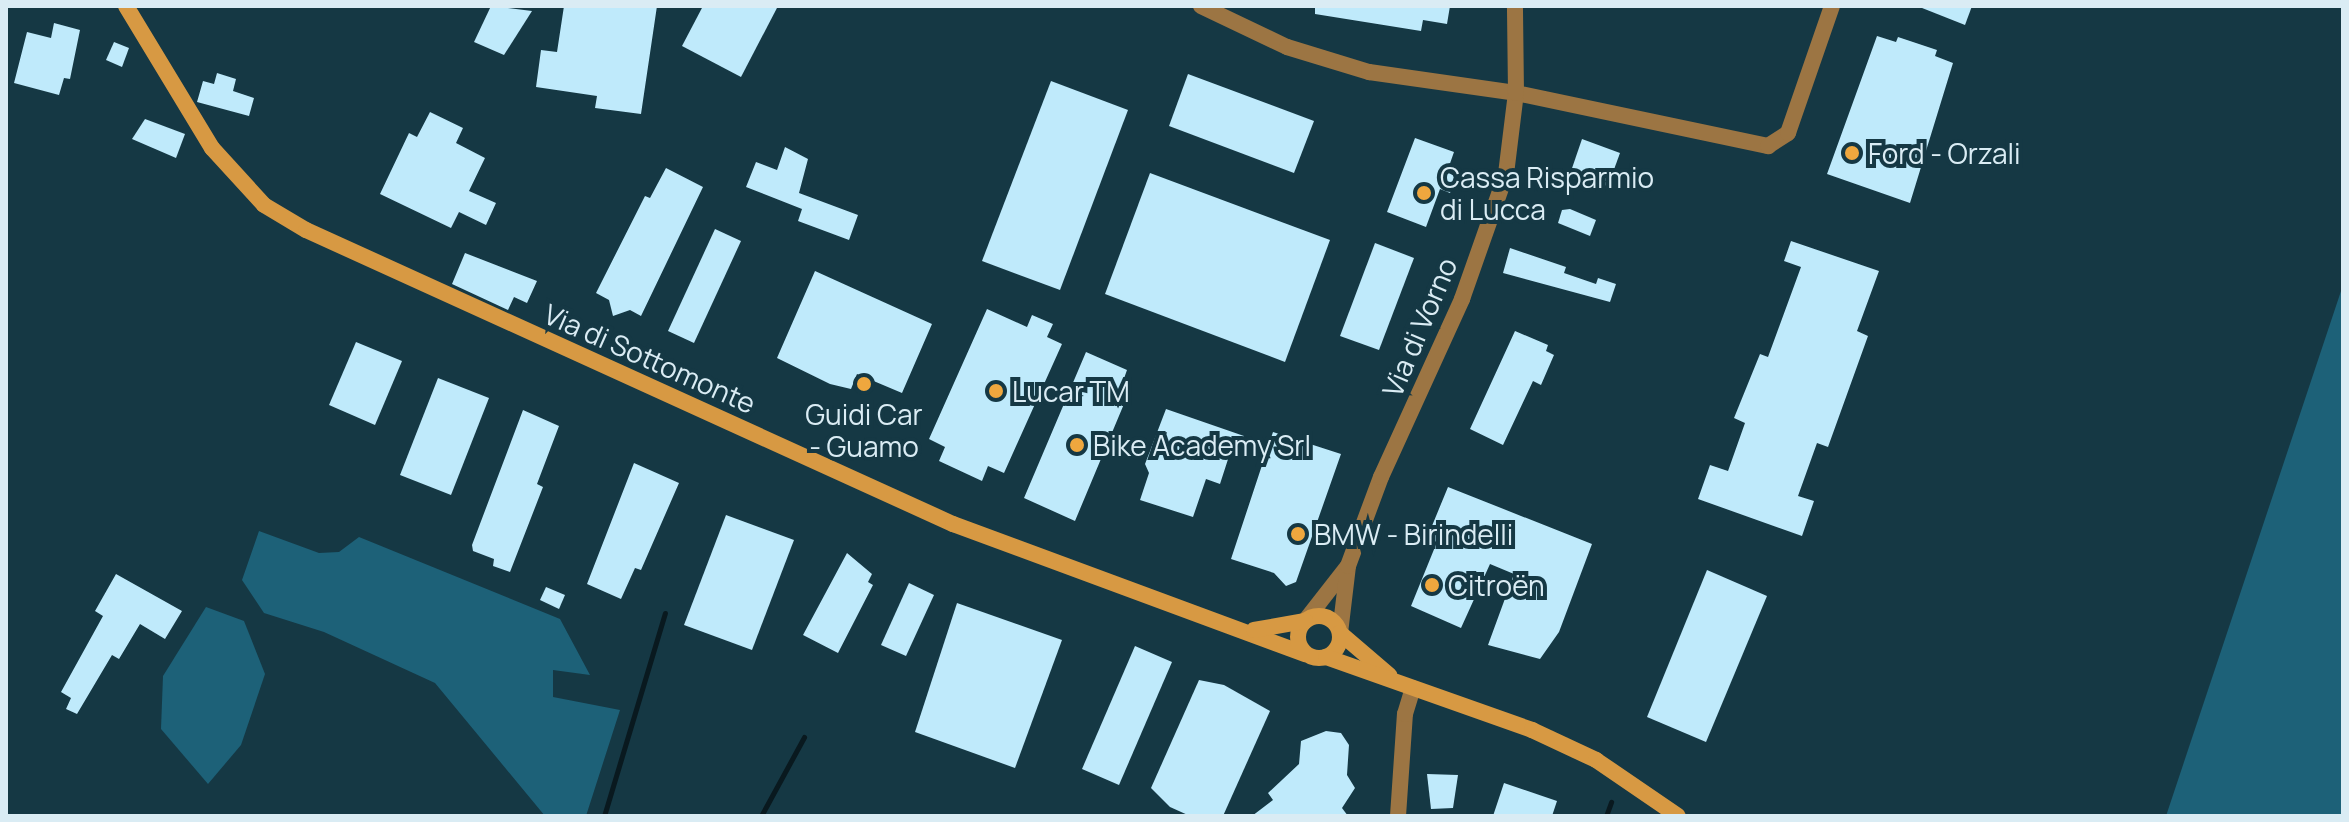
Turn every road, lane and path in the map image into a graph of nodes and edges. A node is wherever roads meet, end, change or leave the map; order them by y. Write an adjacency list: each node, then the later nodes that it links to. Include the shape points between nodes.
1 (126, 6): 8 (main road, Via di Sottomonte, via 212,148 264,205 306,230 953,524)
2 (1201, 6): 5 (street, via 1287,47 1355,68)
3 (1515, 6): 5 (street, Via di Vorno)
4 (1832, 6): 5 (street, via 1788,133 1768,146)
5 (1516, 93): 6 (street, Via di Vorno, via 1506,174 1470,279 1381,477)
6 (1348, 566): 7 (street, Via di Vorno); 9 (street, Via di Vorno)
7 (1305, 621): 8 (main road, Via di Sottomonte); 9 (main road, Via di Sottomonte, via 1326,617); 10 (main road, via 1298,641)
8 (1249, 630): 10 (main road, Via di Sottomonte)
9 (1340, 633): 11 (main road, via 1337,648); 12 (main road, Via di Sottomonte)
10 (1305, 654): 11 (main road, Via di Sottomonte)
11 (1326, 657): 12 (main road, Via di Sottomonte)
12 (1396, 682): 13 (main road, Via di Sottomonte)
13 (1413, 688): 14 (street, via 1405,714); 15 (main road, Via di Sottomonte, via 1532,730 1596,760)
14 (1398, 816)
15 (1678, 816)

